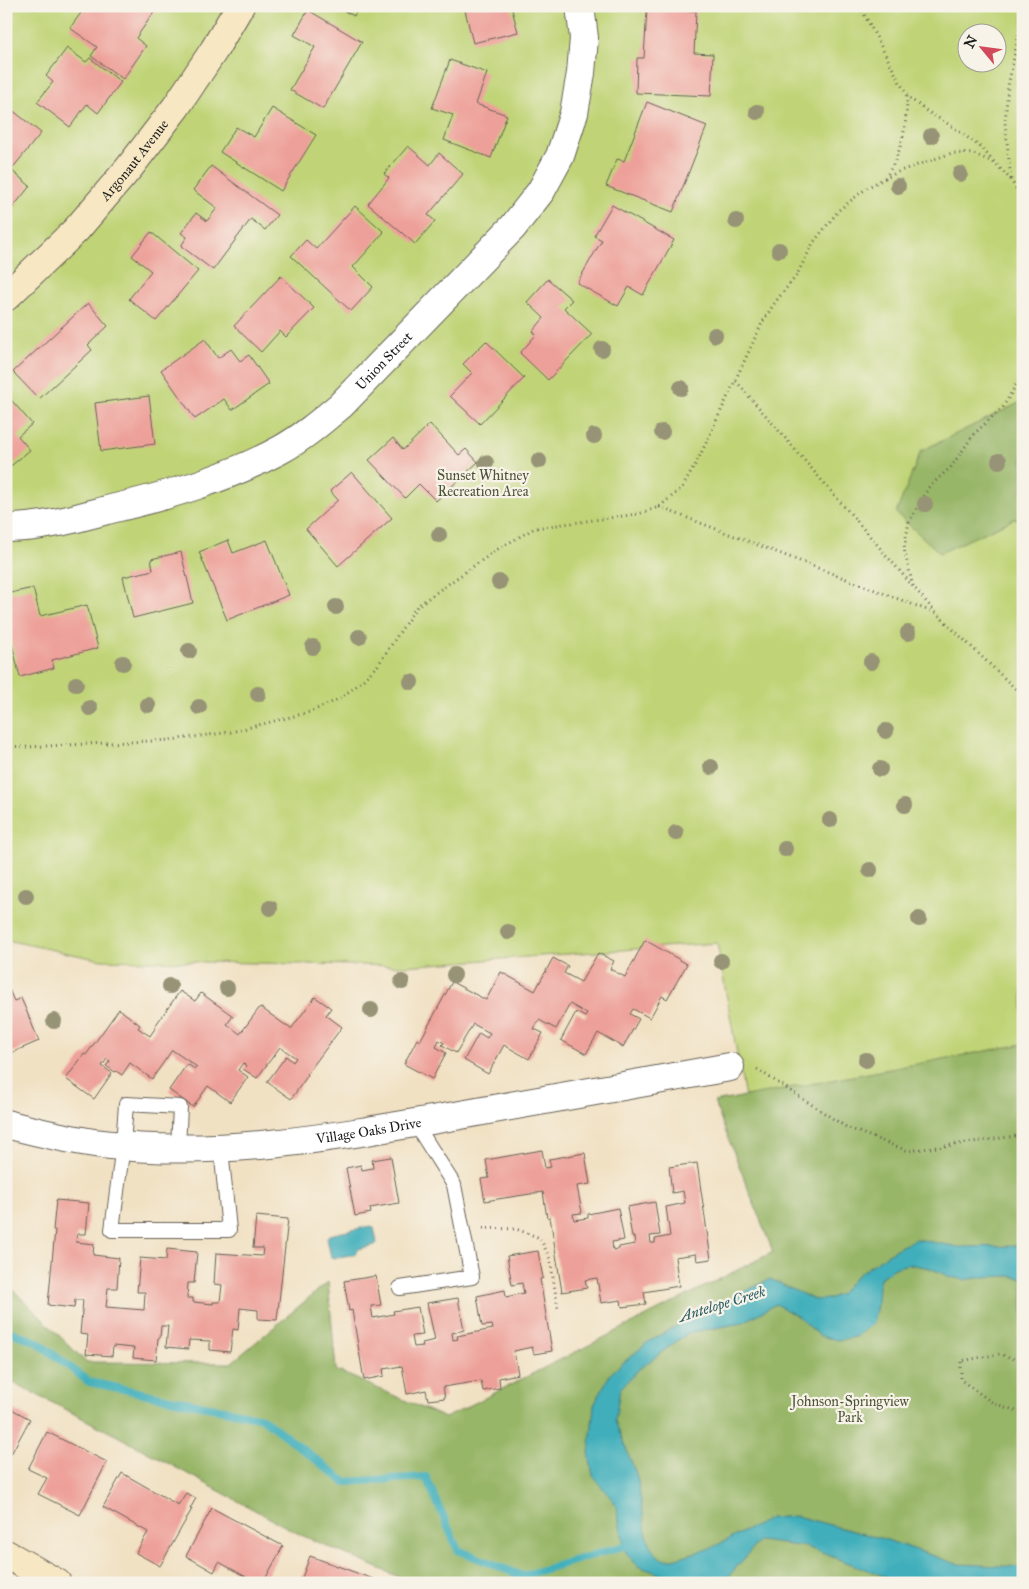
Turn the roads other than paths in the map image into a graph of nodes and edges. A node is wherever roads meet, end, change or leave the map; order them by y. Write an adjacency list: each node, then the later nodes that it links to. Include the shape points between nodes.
1 (240, 6): 3 (street, Argonaut Avenue, via 176,106 129,168 76,230)
2 (580, 6): 4 (street, Union Street, via 584,38 574,113 560,156 541,191 513,227 341,405 280,450 208,482 171,495 45,526)
3 (6, 297)
4 (6, 528)
5 (730, 1067): 6 (street, Village Oaks Drive)
6 (415, 1123): 10 (street, Village Oaks Drive, via 280,1144); 11 (lane, via 454,1185 472,1277)
7 (6, 1124): 8 (street, Village Oaks Drive, via 102,1144)
8 (123, 1145): 9 (street, Village Oaks Drive); 9 (lane, via 126,1104 180,1107); 10 (lane, via 112,1230 229,1230)
9 (178, 1148): 10 (street, Village Oaks Drive)
10 (221, 1148)
11 (400, 1288)
12 (6, 1554): 13 (street)
13 (57, 1583)

